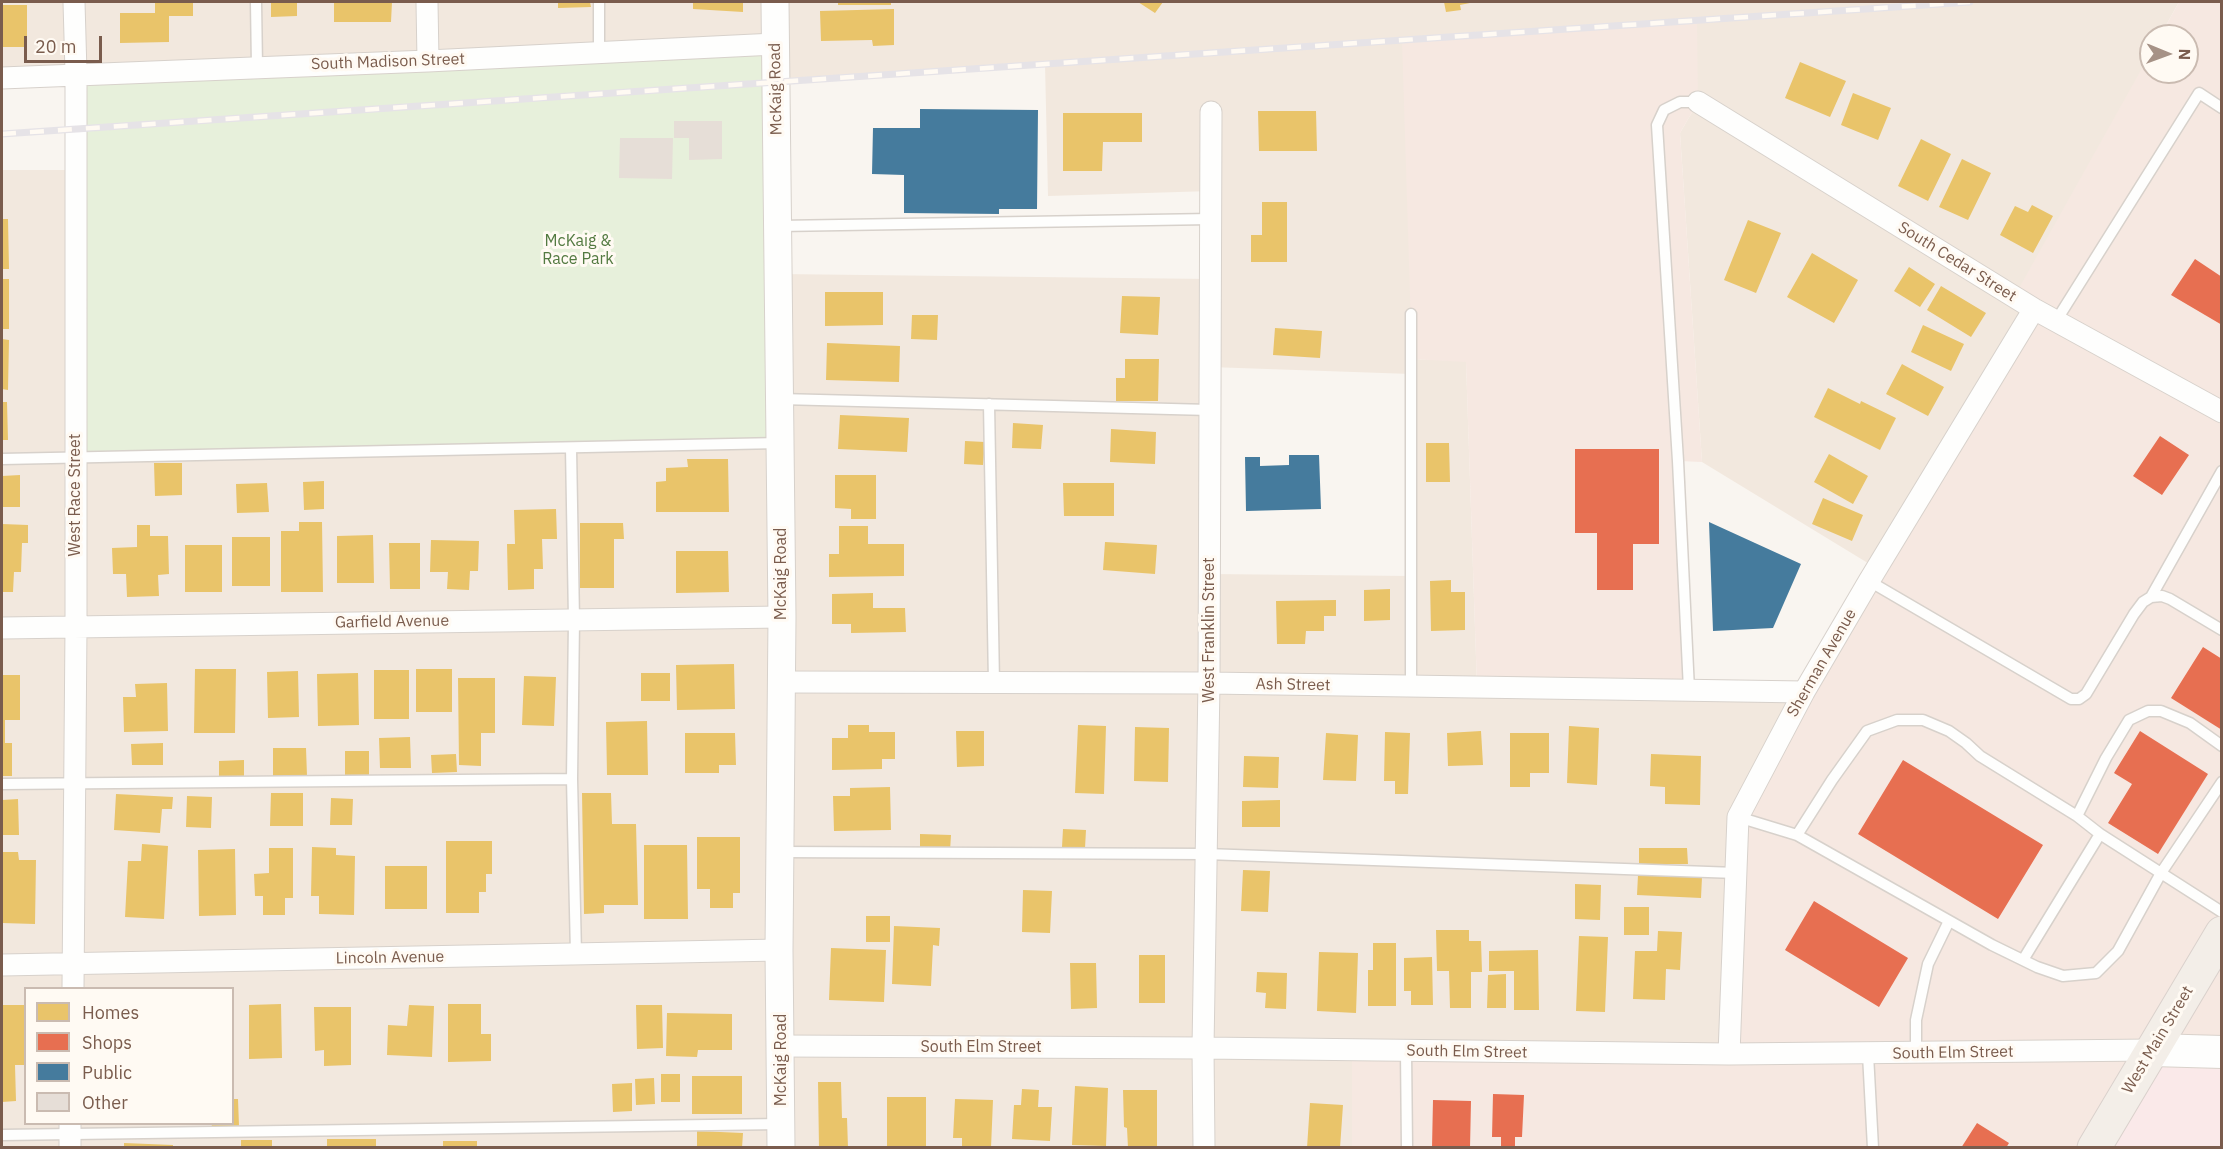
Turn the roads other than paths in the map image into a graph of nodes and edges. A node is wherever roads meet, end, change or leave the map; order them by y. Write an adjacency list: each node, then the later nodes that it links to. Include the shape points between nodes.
1 (74, 2): 10 (street, West Race Street)
2 (256, 2): 9 (lane)
3 (427, 2): 8 (street)
4 (599, 2): 7 (lane)
5 (775, 2): 6 (street, McKaig Road)
6 (775, 44): 7 (street, South Madison Street); 16 (street, McKaig Road)
7 (599, 53): 8 (street, South Madison Street)
8 (428, 61): 9 (street, South Madison Street)
9 (257, 67): 10 (street, South Madison Street)
10 (76, 73): 11 (street, South Madison Street); 27 (street, West Race Street)
11 (2, 78)
12 (1698, 102): 17 (street, South Cedar Street); 40 (lane, via 1680,102 1664,110 1657,125)
13 (2222, 108): 19 (lane, via 2199,93)
14 (1211, 112): 15 (street, West Franklin Street)
15 (1211, 219): 16 (lane); 22 (street, West Franklin Street)
16 (778, 226): 20 (street, McKaig Road)
17 (2034, 309): 19 (street, South Cedar Street); 29 (street, Sherman Avenue)
18 (1412, 314): 39 (lane)
19 (2056, 321): 23 (street, South Cedar Street)
20 (780, 399): 21 (lane); 24 (street, McKaig Road)
21 (989, 404): 22 (lane); 37 (lane)
22 (1210, 410): 38 (street, West Franklin Street)
23 (2222, 412)
24 (780, 443): 25 (lane); 31 (street, McKaig Road)
25 (571, 448): 27 (lane); 32 (lane)
26 (2, 459): 27 (lane)
27 (75, 459): 33 (street, West Race Street)
28 (2222, 471): 30 (lane)
29 (1869, 581): 30 (lane, via 2071,699 2086,694 2134,614); 41 (street, Sherman Avenue)
30 (2151, 597): 35 (lane, via 2170,599)
31 (782, 617): 32 (street, Garfield Avenue); 36 (street, McKaig Road)
32 (574, 620): 33 (street, Garfield Avenue); 43 (lane)
33 (76, 627): 34 (street, Garfield Avenue); 44 (street, West Race Street)
34 (2, 628)
35 (2222, 630)
36 (781, 682): 37 (street, Ash Street); 51 (street, McKaig Road)
37 (994, 683): 38 (street, Ash Street)
38 (1209, 683): 39 (street, Ash Street); 52 (street, West Franklin Street)
39 (1411, 687): 40 (street, Ash Street)
40 (1689, 690): 41 (street, Ash Street)
41 (1804, 692): 48 (street, Sherman Avenue)
42 (2222, 746): 47 (lane, via 2190,723 2162,711 2148,711 2129,720)
43 (572, 779): 44 (lane); 59 (lane)
44 (75, 782): 46 (lane); 62 (street, West Race Street)
45 (2222, 782): 54 (lane)
46 (2, 784)
47 (2077, 816): 49 (lane); 50 (lane, via 1980,756 1949,731 1923,720 1897,720 1867,731)
48 (1738, 817): 50 (lane); 53 (street, Sherman Avenue)
49 (2100, 834): 54 (lane); 60 (lane)
50 (1797, 835): 56 (lane)
51 (780, 852): 52 (lane); 58 (street, McKaig Road)
52 (1206, 854): 53 (lane); 65 (street, West Franklin Street)
53 (1736, 873): 70 (street, Sherman Avenue)
54 (2161, 873): 55 (lane); 60 (lane, via 2118,951 2096,973 2062,976)
55 (2222, 912)
56 (1949, 921): 60 (lane); 69 (lane, via 1928,964 1916,1020)
57 (2222, 933): 66 (main road, West Main Street)
58 (779, 950): 59 (street, Lincoln Avenue); 64 (street, McKaig Road)
59 (576, 954): 62 (street, Lincoln Avenue)
60 (2023, 960)
61 (2, 965): 62 (street, Lincoln Avenue)
62 (73, 965): 63 (street, West Race Street)
63 (73, 987)
64 (781, 1046): 65 (street, South Elm Street); 74 (street, McKaig Road)
65 (1203, 1048): 67 (street, South Elm Street); 75 (street, West Franklin Street)
66 (2153, 1050): 68 (main road); 69 (street, South Elm Street); 78 (main road, West Main Street)
67 (1406, 1051): 70 (street, South Elm Street); 76 (lane)
68 (2222, 1052)
69 (1916, 1053): 71 (street, South Elm Street)
70 (1729, 1054): 71 (street, South Elm Street)
71 (1868, 1054): 77 (lane)
72 (2, 1135): 73 (lane)
73 (70, 1135): 74 (lane)
74 (781, 1136)
75 (1204, 1148)
76 (1407, 1148)
77 (1873, 1148)
78 (2094, 1148)

